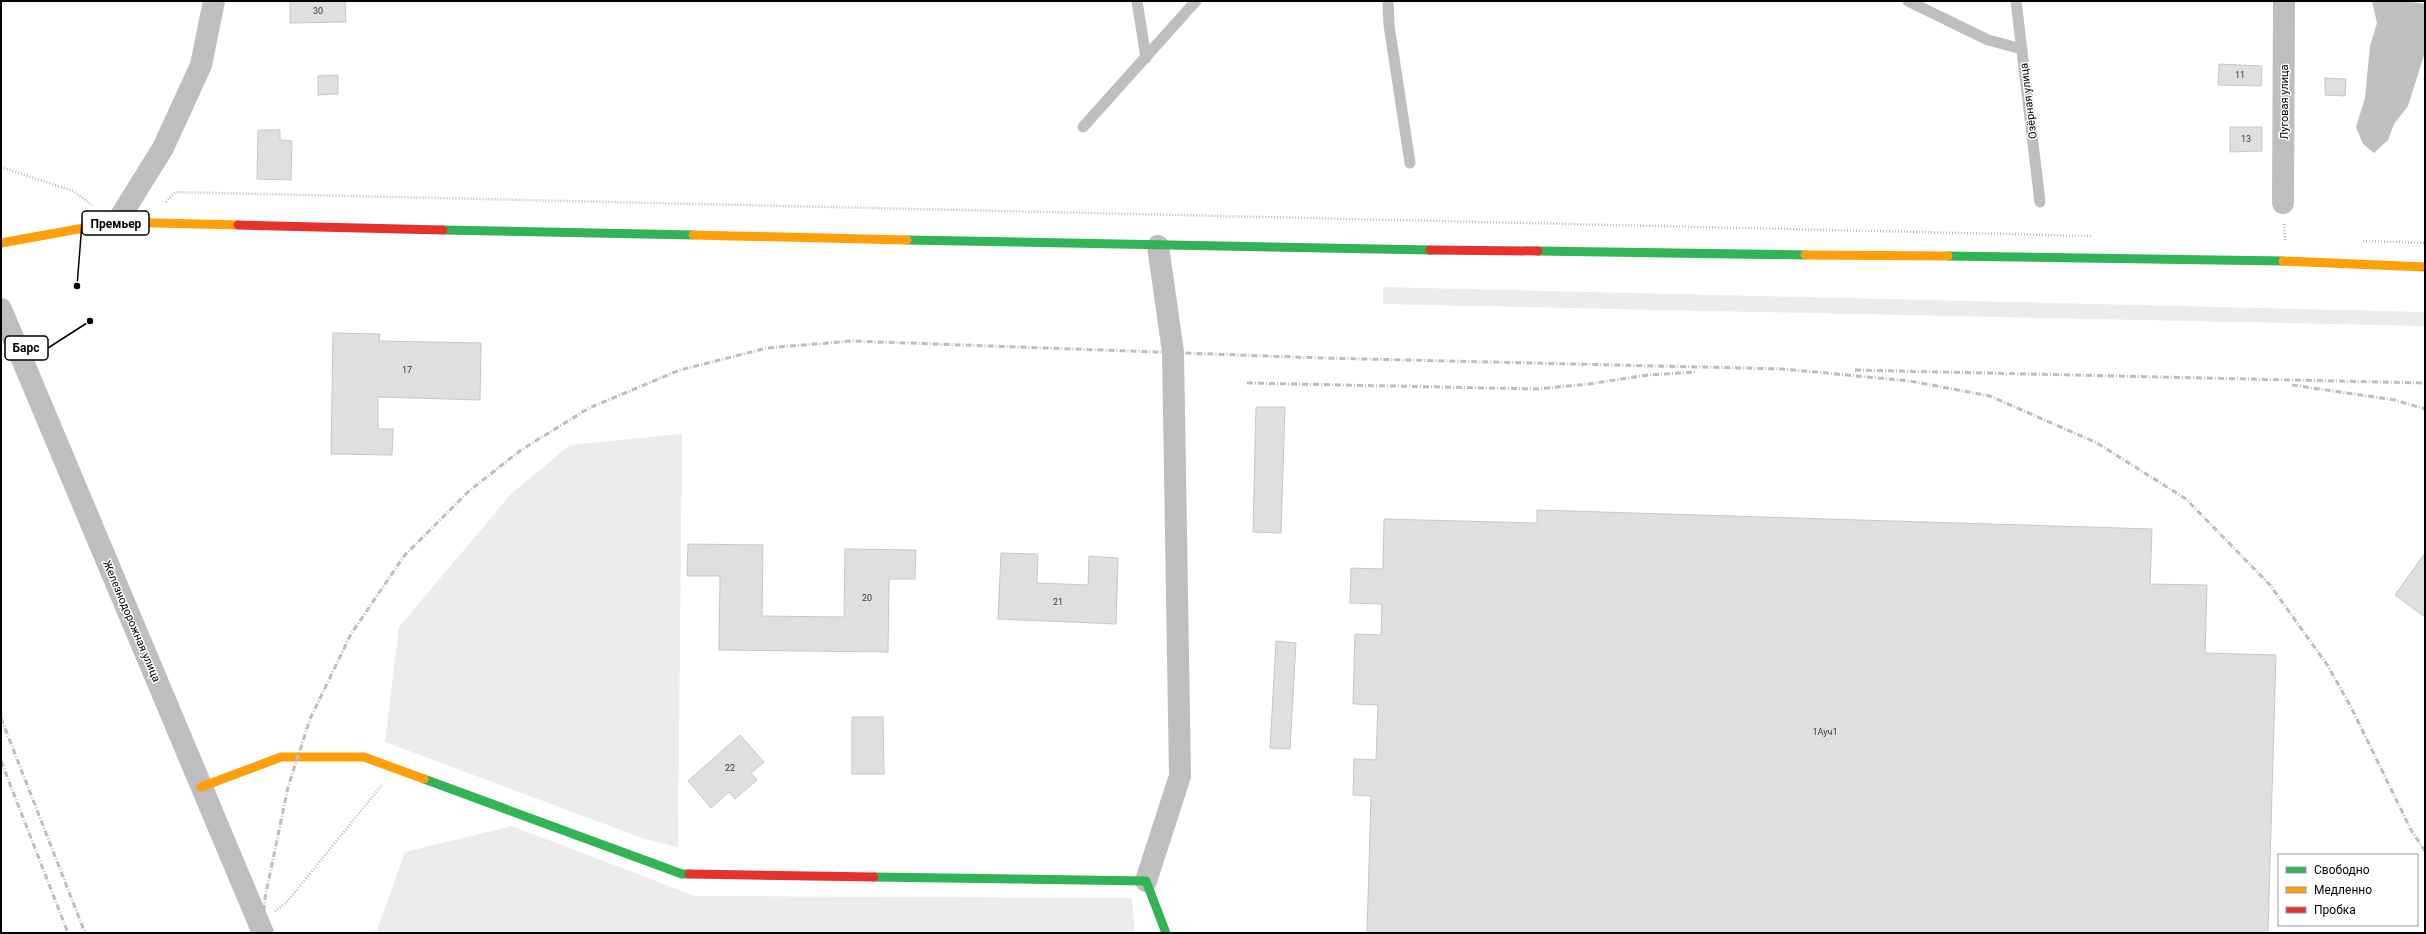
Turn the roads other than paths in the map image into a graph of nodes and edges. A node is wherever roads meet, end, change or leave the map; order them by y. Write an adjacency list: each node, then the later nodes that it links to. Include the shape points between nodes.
1 (214, 1): 14 (street, via 201,65 163,148)
2 (1137, 1): 9 (lane)
3 (1196, 1): 9 (lane)
4 (1388, 1): 11 (lane, via 1389,24)
5 (1908, 1): 8 (lane, via 1988,40)
6 (2016, 1): 8 (lane, Озёрная улица)
7 (2284, 1): 13 (street, Луговая улица)
8 (2022, 48): 12 (lane, Озёрная улица)
9 (1146, 58): 10 (lane)
10 (1083, 127)
11 (1410, 163)
12 (2040, 202)
13 (2283, 203)
14 (117, 222): 15 (street); 16 (street)
15 (1, 243)
16 (1158, 246): 17 (street, via 2288,261); 20 (street, via 1173,352 1180,776)
17 (2425, 267)
18 (1, 309): 19 (street, Железнодорожная улица)
19 (201, 786): 20 (street, via 281,757 364,757 682,874); 21 (street, Железнодорожная улица)
20 (1146, 881): 22 (street)
21 (261, 928)
22 (1166, 933)

